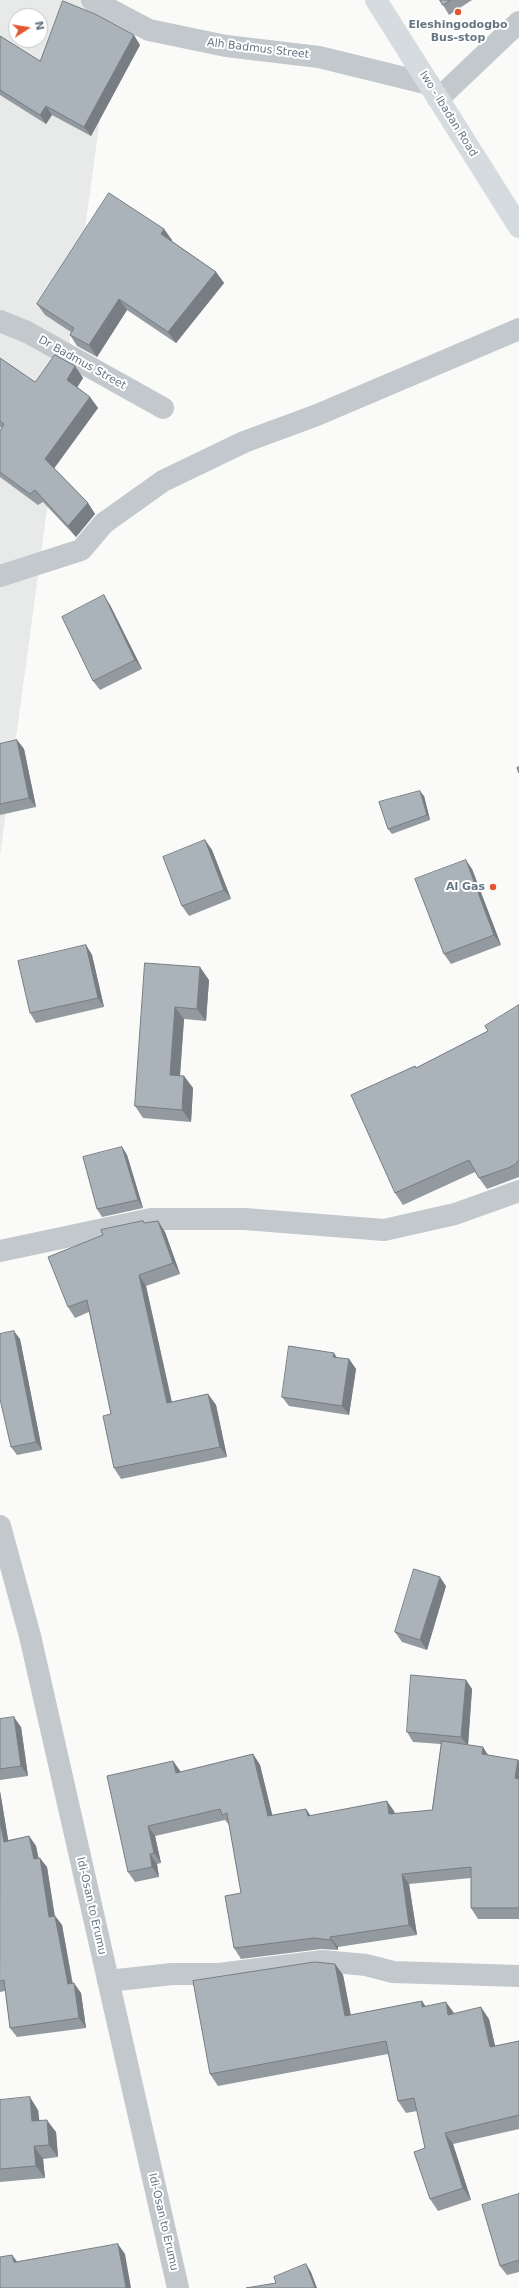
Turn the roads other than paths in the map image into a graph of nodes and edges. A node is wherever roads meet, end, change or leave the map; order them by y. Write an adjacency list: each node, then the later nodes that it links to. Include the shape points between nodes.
1 (92, 0): 4 (street, Alh Badmus Street, via 149,30 226,46 320,57)
2 (376, 0): 4 (main road, Iwo - Ibadan Road)
3 (519, 22): 4 (street)
4 (434, 92): 5 (main road, Iwo - Ibadan Road)
5 (519, 227)
6 (0, 321): 8 (street, Dr Badmus Street, via 27,332)
7 (519, 329): 9 (street, via 317,416 244,442 163,481 104,523 81,550)
8 (163, 408)
9 (0, 576)
10 (519, 1191): 11 (street, via 455,1214 384,1230 245,1219 151,1219)
11 (0, 1251)
12 (0, 1526): 14 (street, Idi-Osan to Erumu, via 30,1636)
13 (519, 1976): 14 (street, via 393,1972 366,1965 323,1961 219,1974 172,1974)
14 (108, 1981): 15 (street, Idi-Osan to Erumu)
15 (178, 2288)

